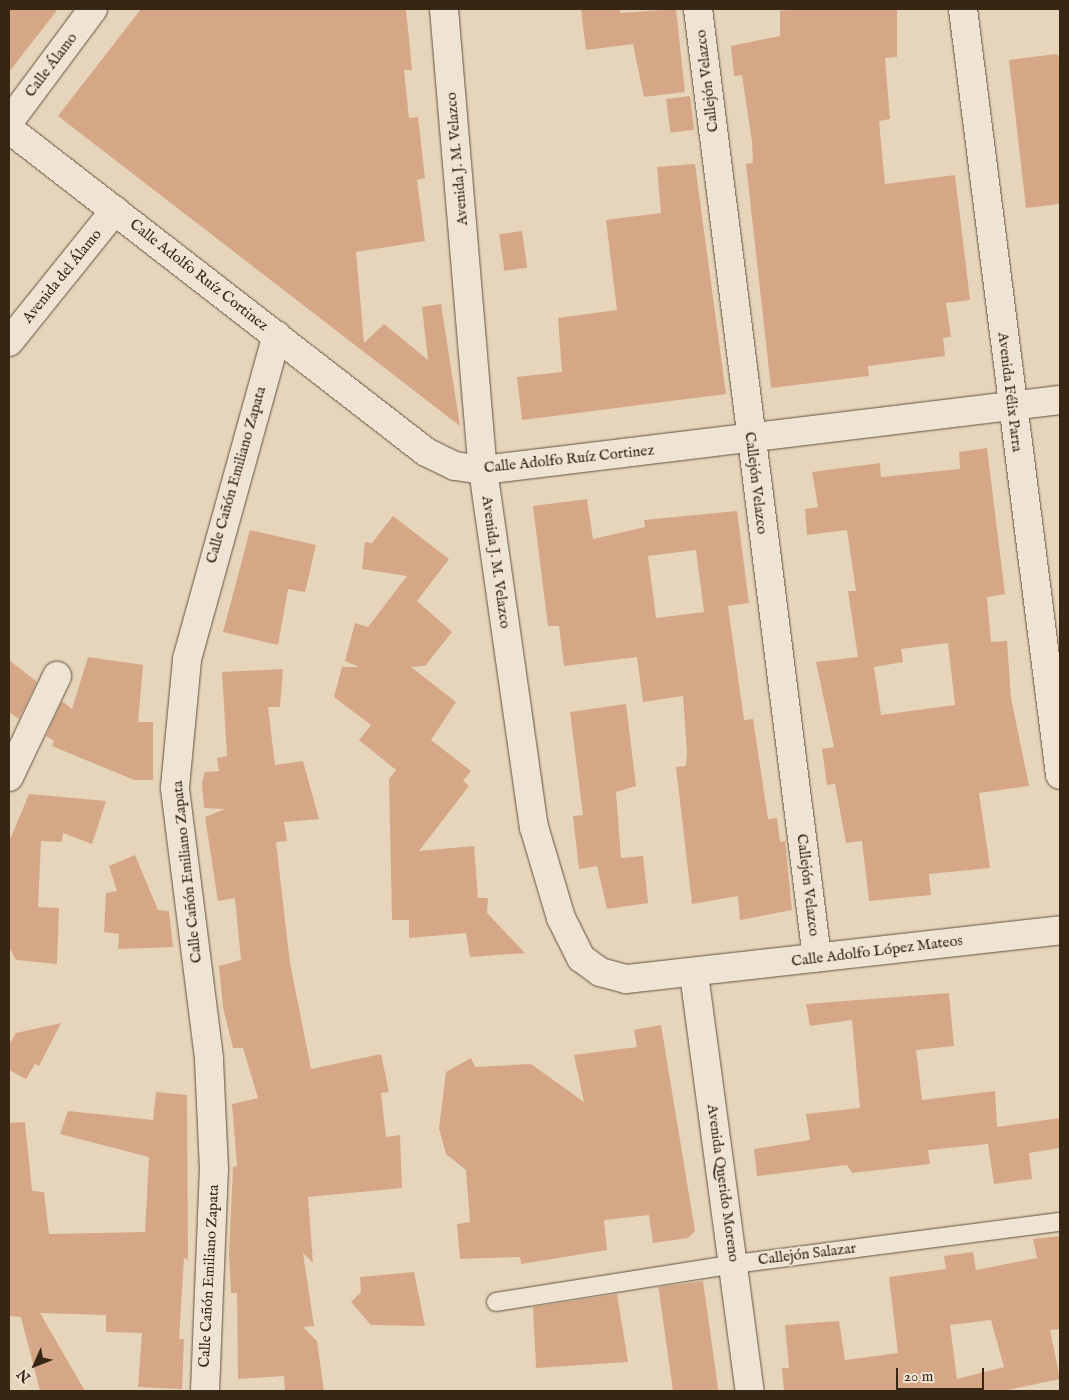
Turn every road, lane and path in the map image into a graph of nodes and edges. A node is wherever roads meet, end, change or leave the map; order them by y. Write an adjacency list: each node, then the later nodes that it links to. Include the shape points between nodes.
1 (93, 9): 5 (street, Calle Álamo)
2 (444, 9): 13 (street, Avenida J. M. Velazco)
3 (698, 9): 12 (street, Callejón Velazco)
4 (963, 9): 11 (street, Avenida Félix Parra)
5 (9, 122)
6 (9, 129): 7 (street, Calle Adolfo Ruíz Cortinez)
7 (115, 210): 8 (street, Calle Adolfo Ruíz Cortinez); 9 (street, Avenida del Álamo)
8 (277, 335): 13 (street, Calle Adolfo Ruíz Cortinez, via 426,452 455,466); 23 (street, Calle Cañón Emiliano Zapata, via 187,659 175,786 208,1058 214,1170)
9 (9, 342)
10 (1060, 400): 11 (street, Calle Adolfo Ruíz Cortinez)
11 (1011, 406): 12 (street, Calle Adolfo Ruíz Cortinez); 15 (street, Avenida Félix Parra)
12 (750, 439): 13 (street, Calle Adolfo Ruíz Cortinez); 18 (street, Callejón Velazco)
13 (484, 470): 19 (street, Avenida J. M. Velazco, via 534,827 567,934 581,958 600,972 626,979)
14 (57, 676): 16 (street)
15 (1060, 775)
16 (9, 777)
17 (1060, 930): 18 (street, Calle Adolfo López Mateos)
18 (817, 958): 19 (street, Calle Adolfo López Mateos)
19 (694, 974): 21 (street, Avenida Querido Moreno)
20 (1060, 1222): 21 (lane, Callejón Salazar)
21 (735, 1264): 22 (lane, Callejón Salazar); 24 (street, Avenida Querido Moreno)
22 (496, 1302)
23 (205, 1391)
24 (750, 1391)

